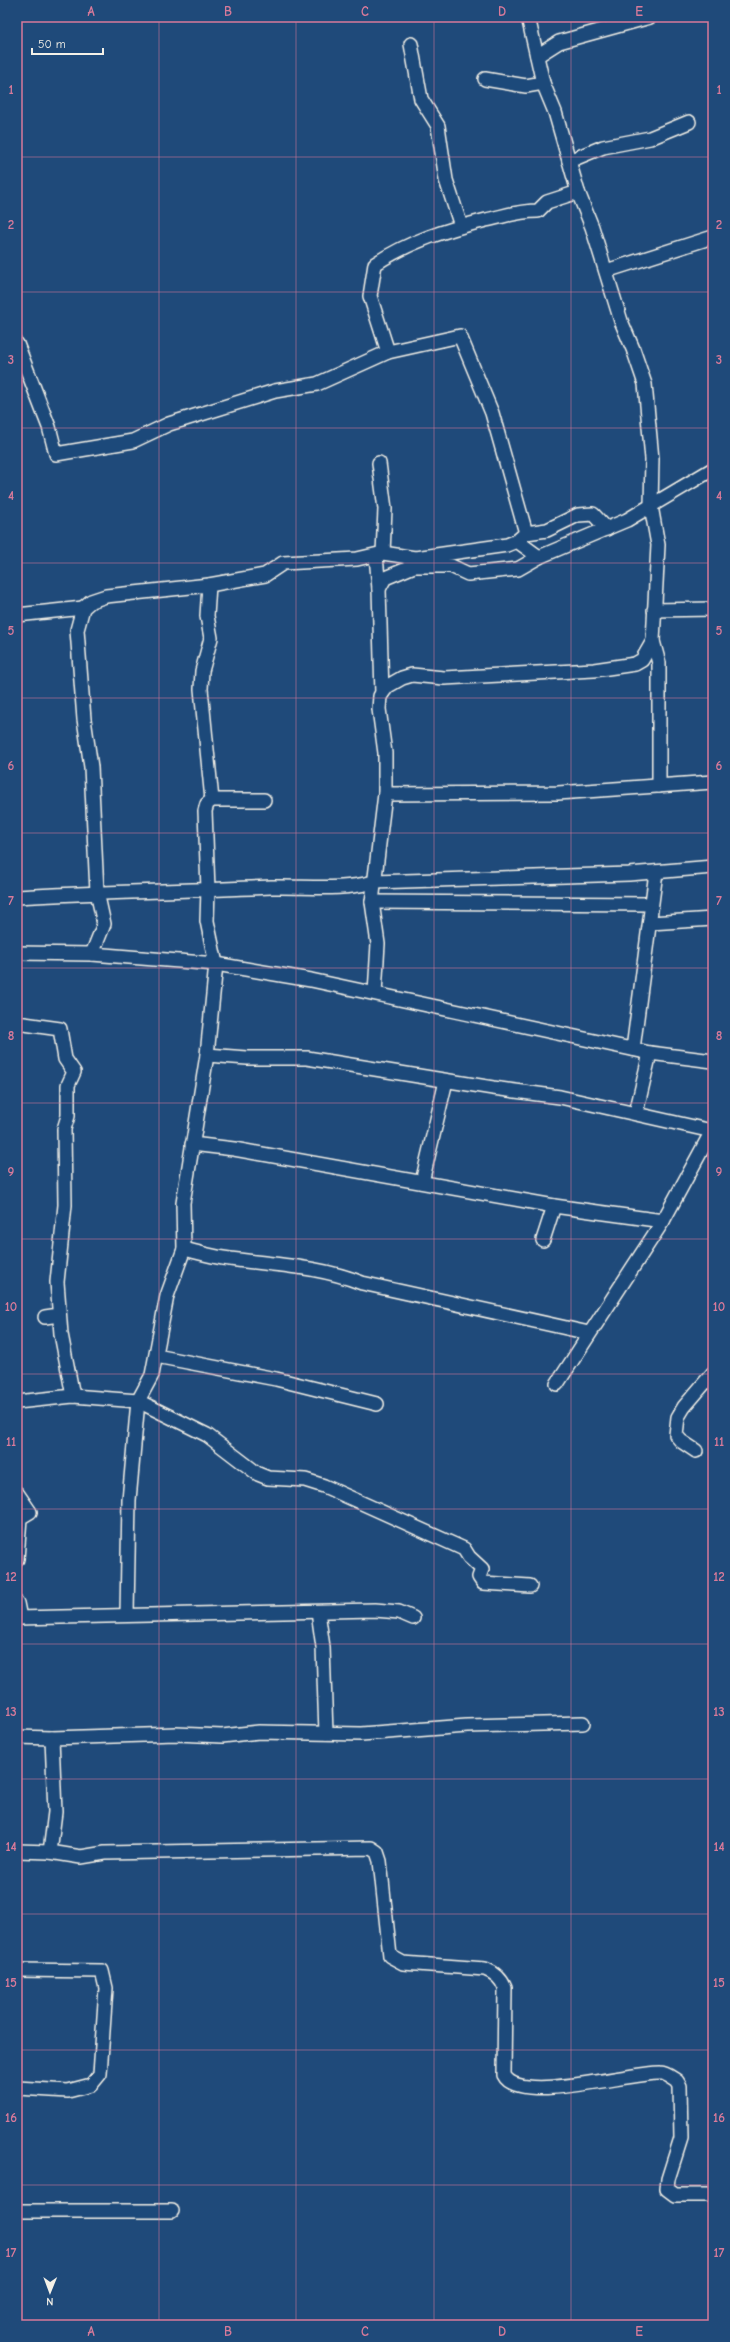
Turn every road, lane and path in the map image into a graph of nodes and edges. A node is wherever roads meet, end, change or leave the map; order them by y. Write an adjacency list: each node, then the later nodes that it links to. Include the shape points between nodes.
1 (528, 17): 4 (street)
2 (650, 17): 4 (street, via 559,42)
3 (411, 44): 10 (street, via 421,99 438,126 446,180)
4 (537, 56): 6 (street)
5 (485, 79): 6 (street, via 526,86)
6 (543, 83): 8 (street, via 556,112)
7 (689, 122): 8 (street, via 650,138 603,147)
8 (569, 161): 9 (street)
9 (578, 192): 10 (street, via 546,202 538,211 518,211); 12 (street)
10 (461, 226): 14 (street, via 398,249 375,264 370,296)
11 (713, 237): 12 (street)
12 (606, 271): 17 (street, via 621,321 645,384 652,460)
13 (17, 344): 14 (street, via 49,428 56,454 133,441 169,424 275,391 317,384)
14 (388, 352): 19 (street, via 460,336 492,413)
15 (378, 463): 20 (street, via 385,508)
16 (713, 469): 17 (street)
17 (651, 506): 18 (street); 26 (street, via 658,545)
18 (607, 529): 19 (street, via 593,514 578,515 547,530); 21 (street)
19 (521, 537): 20 (street, via 507,545 415,558); 21 (street)
20 (380, 554): 22 (street, via 283,563 265,575); 23 (street)
21 (539, 557): 23 (street, via 518,569 489,573 468,574 451,566 414,566 385,578)
22 (209, 585): 24 (street, via 106,596 91,601); 33 (street, via 207,616 211,638 202,670 201,689)
23 (379, 589): 29 (street)
24 (82, 608): 27 (street); 39 (street, via 77,630 90,767)
25 (713, 609): 26 (street)
26 (654, 610): 28 (street)
27 (17, 615)
28 (653, 640): 29 (street, via 642,660 635,664 594,670 444,678 412,675 388,686); 31 (street, via 659,663)
29 (382, 694): 32 (street, via 379,709 385,753)
30 (713, 782): 31 (street)
31 (659, 786): 32 (street, via 558,793)
32 (385, 794): 37 (street)
33 (212, 800): 34 (street); 38 (street, via 207,804 206,811)
34 (264, 800)
35 (713, 867): 36 (street)
36 (656, 872): 37 (street); 42 (street)
37 (374, 882): 38 (street, via 360,886 314,888); 41 (street)
38 (208, 889): 39 (street); 47 (street, via 207,921)
39 (97, 892): 40 (street); 46 (street, via 104,924)
40 (17, 897)
41 (372, 902): 42 (street); 48 (street, via 378,944)
42 (651, 904): 44 (street)
43 (713, 919): 44 (street)
44 (650, 923): 50 (street)
45 (17, 953): 46 (street)
46 (92, 954): 47 (street)
47 (216, 964): 48 (street); 52 (street)
48 (375, 993): 50 (street)
49 (17, 1023): 63 (street, via 60,1029 65,1059 74,1072 68,1085 68,1116 64,1129 65,1205 57,1282)
50 (633, 1049): 51 (street)
51 (650, 1053): 53 (street); 55 (street)
52 (207, 1055): 54 (street, via 307,1058); 57 (street)
53 (713, 1061)
54 (446, 1081): 55 (street, via 560,1097); 58 (street)
55 (636, 1113): 56 (street)
56 (713, 1131): 60 (street)
57 (192, 1144): 58 (street); 62 (street, via 183,1203)
58 (422, 1182): 59 (street)
59 (554, 1206): 60 (street); 61 (street)
60 (663, 1221): 65 (street)
61 (543, 1240)
62 (184, 1249): 65 (street, via 224,1258 341,1274 362,1283); 66 (street, via 167,1296)
63 (59, 1315): 64 (street); 69 (street)
64 (45, 1317)
65 (589, 1333): 68 (street)
66 (156, 1356): 70 (street, via 152,1375); 72 (street, via 276,1379)
67 (713, 1373): 73 (street, via 678,1417 676,1435)
68 (557, 1384)
69 (73, 1396): 70 (street); 71 (street)
70 (138, 1401): 76 (street, via 207,1436 258,1474 268,1478 305,1480 324,1486 464,1549 481,1567 479,1577 483,1583); 79 (street, via 129,1500)
71 (17, 1402)
72 (376, 1404)
73 (696, 1451)
74 (17, 1493): 75 (street, via 30,1512 20,1518)
75 (17, 1559)
76 (530, 1586)
77 (17, 1603): 80 (street)
78 (318, 1612): 79 (street); 81 (street, via 375,1610 399,1612); 83 (street, via 324,1646)
79 (127, 1614): 80 (street)
80 (18, 1618)
81 (413, 1618)
82 (583, 1723): 83 (street, via 467,1726 361,1734)
83 (326, 1733): 85 (street, via 259,1732 222,1736 176,1734)
84 (17, 1737): 85 (street)
85 (52, 1738): 87 (street, via 55,1812)
86 (17, 1851): 87 (street)
87 (50, 1852): 90 (street, via 81,1857 105,1853 371,1848 377,1852 380,1861 390,1956 403,1963 485,1969 495,1973 502,1981 505,1988 504,2075 507,2081 513,2085 541,2087 586,2085 632,2075 663,2073 677,2081 680,2086 681,2138 667,2189 675,2195)
88 (17, 1970): 89 (street, via 102,1971 106,1988 100,2074 91,2085 68,2091)
89 (17, 2088)
90 (713, 2195)
91 (17, 2211): 92 (street)
92 (172, 2212)

